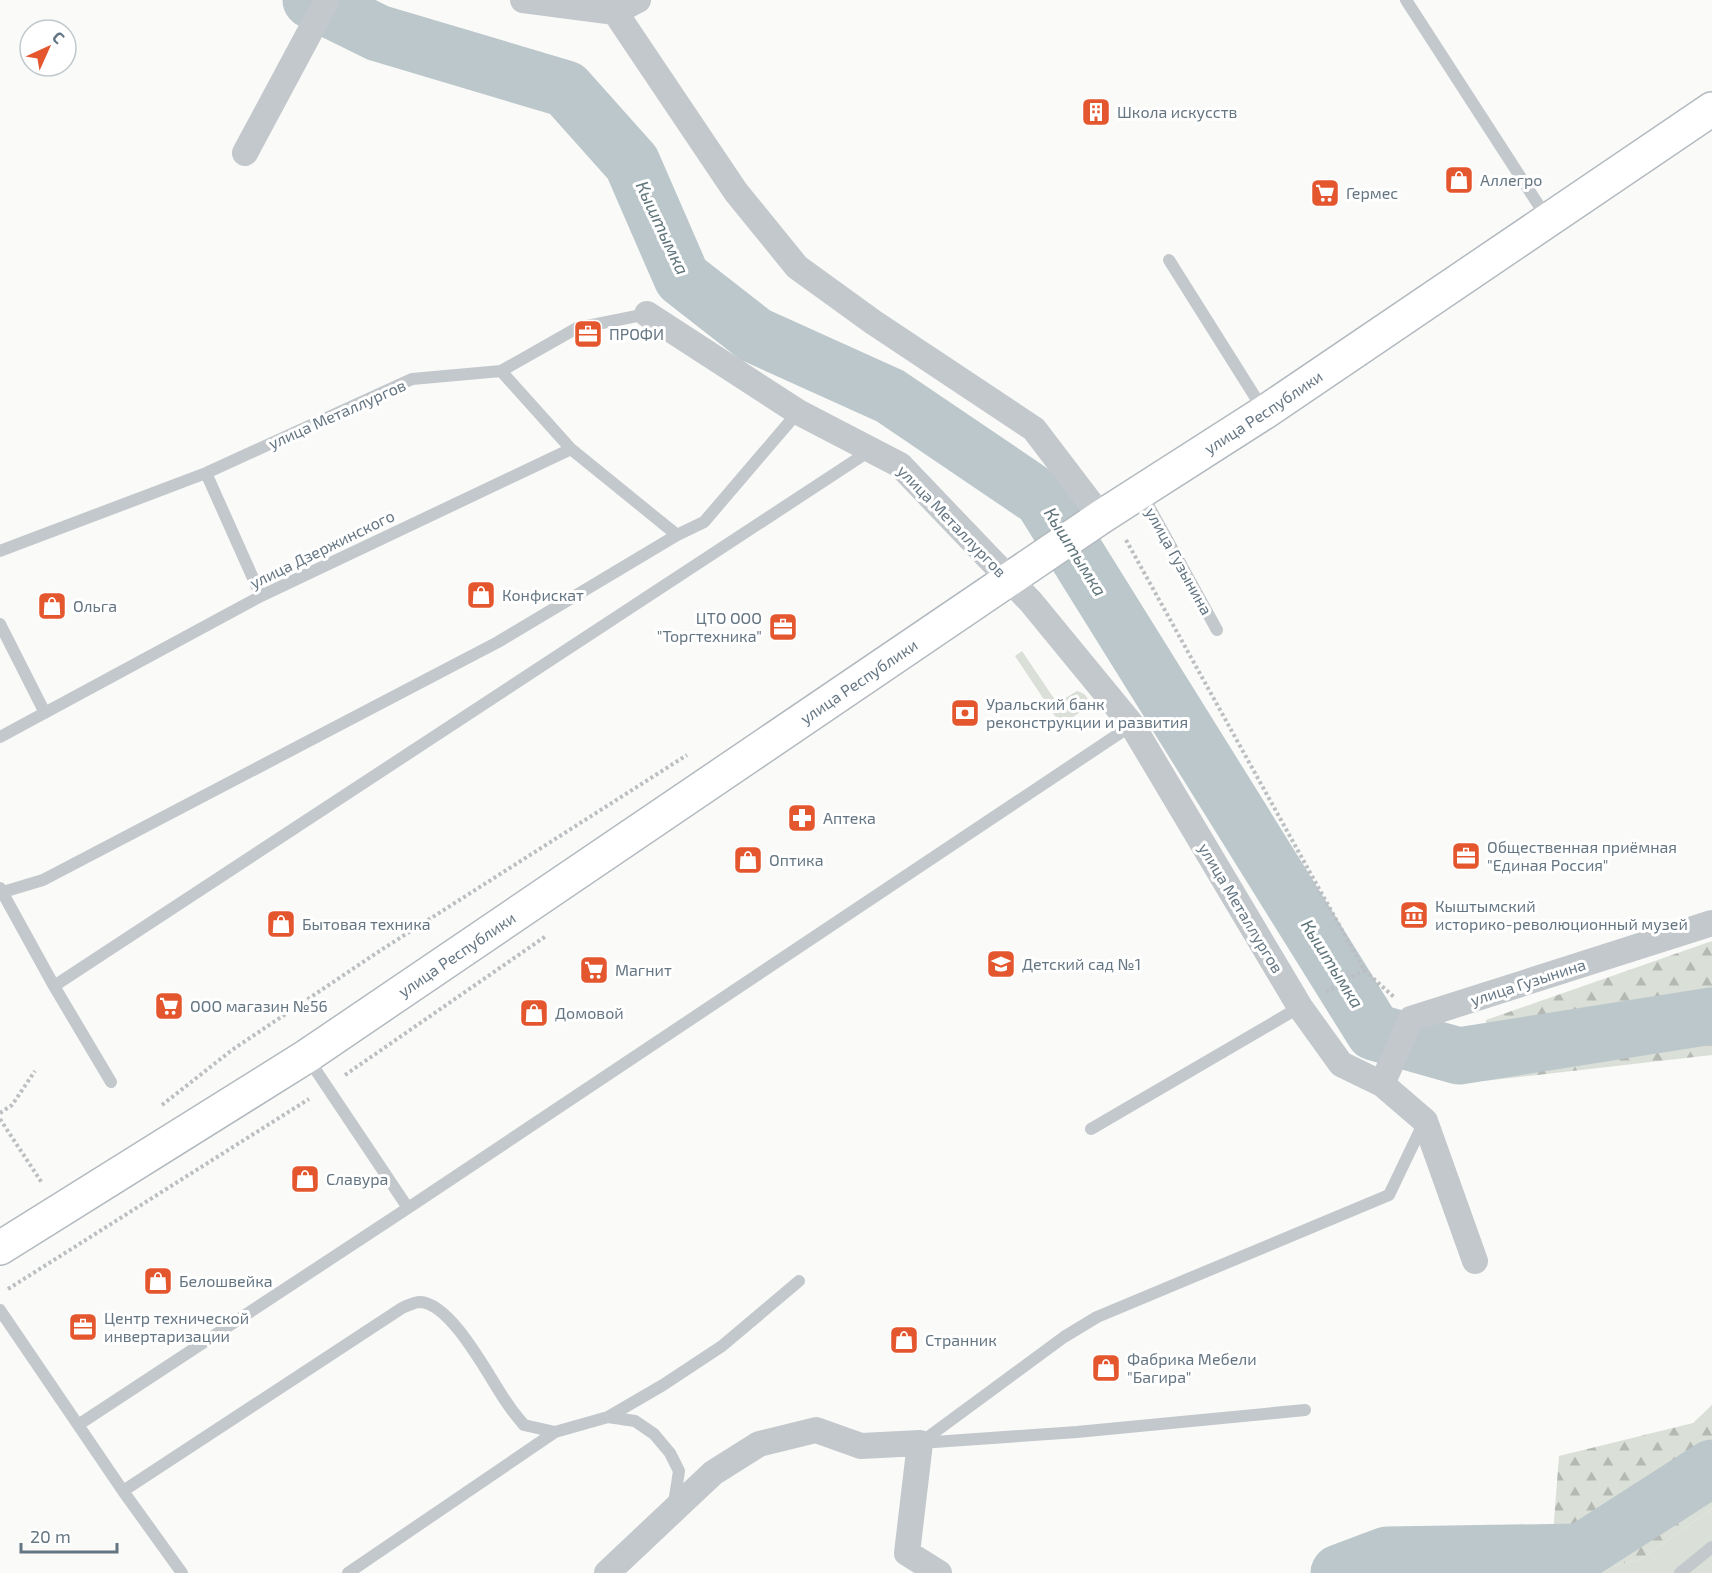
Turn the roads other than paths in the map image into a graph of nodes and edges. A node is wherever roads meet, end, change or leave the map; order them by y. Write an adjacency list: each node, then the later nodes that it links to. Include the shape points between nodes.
1 (327, 0): 7 (street)
2 (523, 0): 5 (street)
3 (638, 0): 5 (street)
4 (1406, 0): 8 (lane)
5 (615, 12): 18 (street, via 736,192 797,267 1034,429)
6 (1712, 109): 8 (main road, улица Республики)
7 (245, 153)
8 (1549, 220): 12 (main road, улица Республики)
9 (1169, 260): 12 (lane)
10 (647, 314): 11 (lane, улица Металлургов, via 577,328); 13 (street, улица Металлургов)
11 (501, 371): 14 (lane); 16 (lane, улица Металлургов, via 412,379)
12 (1265, 411): 17 (main road, улица Республики)
13 (798, 412): 15 (street, улица Металлургов); 19 (lane, via 704,522)
14 (571, 449): 19 (lane); 22 (lane, улица Дзержинского)
15 (872, 449): 21 (street, улица Металлургов, via 900,465); 30 (lane)
16 (206, 473): 20 (lane, улица Металлургов); 22 (lane)
17 (1141, 491): 18 (main road, улица Республики); 24 (lane, улица Гузынина)
18 (1079, 533): 21 (main road, улица Республики)
19 (677, 535): 28 (lane, via 498,642 43,880)
20 (0, 551)
21 (1009, 580): 26 (street, улица Металлургов); 32 (main road, улица Республики)
22 (261, 596): 25 (lane, улица Дзержинского)
23 (0, 624): 25 (lane)
24 (1217, 630)
25 (45, 713): 27 (lane, улица Дзержинского)
26 (1132, 725): 31 (street, улица Металлургов); 37 (lane)
27 (0, 737)
28 (2, 890): 30 (lane)
29 (1712, 922): 34 (street, улица Гузынина, via 1406,1012)
30 (54, 986): 33 (lane)
31 (1300, 1007): 34 (street, улица Металлургов, via 1341,1064); 36 (lane)
32 (307, 1056): 37 (lane); 38 (main road, улица Республики)
33 (111, 1082)
34 (1382, 1084): 35 (street, улица Металлургов)
35 (1425, 1120): 39 (street); 46 (lane, via 1389,1195 1097,1317 1064,1336)
36 (1091, 1129)
37 (408, 1208): 44 (lane)
38 (0, 1248)
39 (1475, 1261)
40 (799, 1281): 43 (lane, via 722,1346)
41 (0, 1310): 44 (lane)
42 (1305, 1410): 46 (lane)
43 (608, 1417): 45 (lane); 48 (lane, via 635,1421 654,1434 670,1453 679,1471 675,1497)
44 (78, 1425): 47 (lane)
45 (555, 1431): 47 (lane, via 524,1425 450,1321 437,1308 419,1302 402,1308); 51 (lane)
46 (920, 1443): 48 (street, via 861,1446 816,1430 759,1444 713,1473); 53 (street, via 907,1553)
47 (123, 1491): 50 (lane)
48 (666, 1517): 52 (street)
49 (1712, 1547): 54 (lane)
50 (182, 1573)
51 (348, 1573)
52 (607, 1573)
53 (939, 1573)
54 (1680, 1573)

